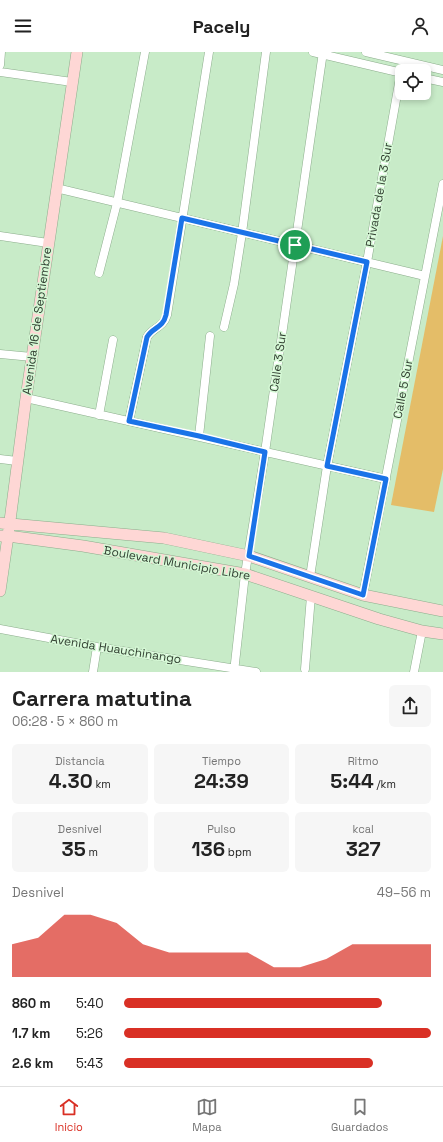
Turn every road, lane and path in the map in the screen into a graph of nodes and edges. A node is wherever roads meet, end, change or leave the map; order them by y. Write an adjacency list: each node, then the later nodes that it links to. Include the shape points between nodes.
1 (1, 52): 10 (street)
2 (77, 52): 15 (main road, Avenida 16 de Septiembre)
3 (145, 52): 20 (street)
4 (210, 52): 21 (street)
5 (266, 52): 22 (street)
6 (313, 52): 8 (street)
7 (366, 52): 9 (street)
8 (323, 53): 12 (street); 25 (street, Calle 3 Sur)
9 (388, 54): 11 (street)
10 (0, 65)
11 (443, 70)
12 (395, 71)
13 (0, 72): 15 (street)
14 (431, 79): 16 (street)
15 (72, 82): 19 (main road, Avenida 16 de Septiembre)
16 (443, 82)
17 (396, 100): 26 (street, Privada de la 3 Sur)
18 (443, 184): 28 (street, Calle 5 Sur)
19 (56, 188): 20 (street); 24 (main road, Avenida 16 de Septiembre)
20 (117, 203): 21 (street); 27 (street)
21 (182, 218): 22 (street); 36 (street, via 165,320 147,337)
22 (242, 232): 25 (street); 29 (street)
23 (0, 236): 24 (street)
24 (48, 243): 33 (main road, Avenida 16 de Septiembre)
25 (295, 245): 26 (street); 38 (street, Calle 3 Sur)
26 (367, 262): 28 (street); 41 (street, Privada de la 3 Sur)
27 (99, 273)
28 (425, 276): 42 (street, Calle 5 Sur)
29 (224, 327)
30 (210, 336): 37 (street)
31 (113, 340): 35 (street)
32 (0, 354): 33 (street)
33 (32, 357): 34 (main road, Avenida 16 de Septiembre)
34 (26, 398): 35 (street); 40 (main road, Avenida 16 de Septiembre)
35 (99, 415): 36 (street)
36 (129, 421): 37 (street)
37 (199, 436): 38 (street)
38 (265, 452): 41 (street); 45 (street, Calle 3 Sur)
39 (0, 459): 40 (street)
40 (17, 461): 43 (main road, Avenida 16 de Septiembre)
41 (327, 466): 42 (street); 47 (street, Privada de la 3 Sur)
42 (386, 479): 49 (street, Calle 5 Sur)
43 (5, 523): 44 (main road, Avenida 16 de Septiembre); 45 (main road, Boulevard Municipio Libre, via 164,538)
44 (4, 536): 46 (main road, Boulevard Municipio Libre, via 83,546); 48 (main road, Avenida 16 de Septiembre)
45 (249, 556): 46 (street, Calle 3 Sur); 47 (main road, Boulevard Municipio Libre)
46 (245, 574): 50 (main road, Boulevard Municipio Libre); 57 (street, Calle 3 Sur)
47 (310, 577): 49 (main road, Boulevard Municipio Libre)
48 (0, 591)
49 (363, 595): 51 (main road, Boulevard Municipio Libre)
50 (311, 596): 53 (main road, Boulevard Municipio Libre); 56 (street)
51 (443, 611)
52 (0, 629): 55 (street, Avenida Huauchinango)
53 (422, 631): 54 (main road, Boulevard Municipio Libre); 60 (street)
54 (443, 634)
55 (97, 647): 57 (street, Avenida Huauchinango); 58 (street)
56 (305, 669)
57 (234, 670): 59 (street, Avenida Huauchinango)
58 (93, 672)
59 (256, 672)
60 (414, 672)

